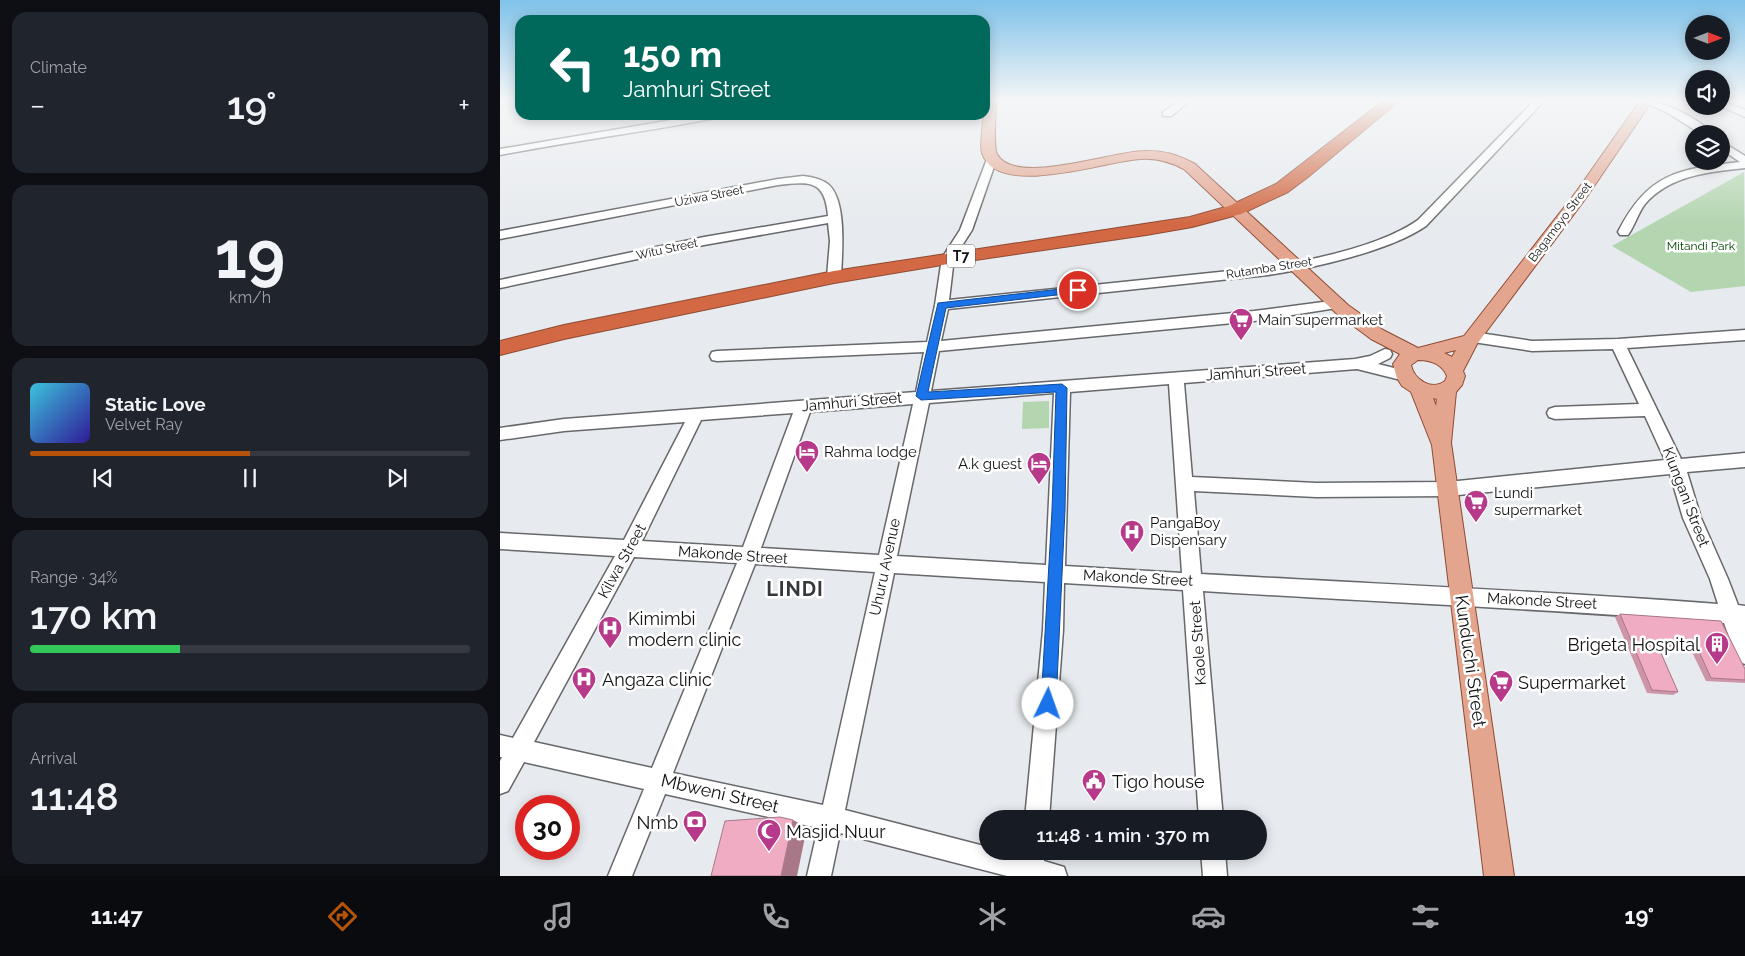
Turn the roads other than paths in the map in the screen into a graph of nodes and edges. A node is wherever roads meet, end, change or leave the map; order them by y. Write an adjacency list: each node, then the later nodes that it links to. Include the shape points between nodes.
1 (546, 142): 7 (street)
2 (988, 142): 8 (main road)
3 (1342, 142): 11 (highway, T7, via 1282,188)
4 (1500, 142): 16 (street, Rutamba Street, via 1422,223 1396,238)
5 (1618, 142): 23 (main road, Bagamoyo Street)
6 (1730, 150): 9 (street)
7 (500, 152)
8 (991, 161): 11 (main road, via 1001,168 1028,172 1049,171 1123,156 1164,156 1190,167); 15 (street, via 966,230)
9 (1745, 161)
10 (1745, 165): 13 (street, via 1703,169 1671,179 1642,201)
11 (1235, 210): 15 (highway, T7, via 1146,230); 16 (main road)
12 (834, 218): 14 (street, Uziwa Street, via 832,197 824,187 803,179); 17 (street, Uziwa Street); 18 (street, Witu Street, via 704,241)
13 (1624, 232)
14 (500, 235)
15 (948, 258): 17 (highway, T7); 20 (street, Uhuru Avenue)
16 (1295, 267): 19 (main road); 20 (street, Rutamba Street)
17 (834, 278): 26 (highway, T7, via 564,332)
18 (500, 284)
19 (1338, 304): 21 (main road); 25 (street, via 1254,316)
20 (942, 305): 25 (street, Uhuru Avenue)
21 (1366, 328): 27 (main road); 28 (main road, via 1398,347)
22 (1745, 335): 24 (street)
23 (1471, 339): 24 (street, via 1532,346); 28 (main road); 31 (main road, Bagamoyo Street)
24 (1618, 344): 38 (street, Kiungani Street)
25 (932, 347): 29 (street); 36 (street, Uhuru Avenue)
26 (500, 348)
27 (1385, 354): 30 (street); 32 (main road)
28 (1420, 354): 31 (main road, via 1438,357); 32 (main road, via 1407,358)
29 (717, 356)
30 (1355, 364): 32 (street); 33 (street, Jamhuri Street)
31 (1454, 371): 35 (main road, via 1456,382)
32 (1408, 377): 35 (main road, via 1434,392); 42 (main road)
33 (1176, 378): 34 (street, Jamhuri Street); 45 (street, Kaole Street)
34 (1062, 388): 36 (street, Jamhuri Street); 51 (street)
35 (1447, 390): 42 (main road)
36 (921, 396): 37 (street, Jamhuri Street); 50 (street, Uhuru Avenue)
37 (804, 406): 40 (street, Jamhuri Street); 49 (street)
38 (1650, 410): 39 (street); 44 (street, Kiungani Street)
39 (1555, 413)
40 (696, 415): 41 (street, Jamhuri Street, via 543,427); 48 (street, Kilwa Street)
41 (500, 434)
42 (1442, 445): 46 (main road, Kunduchi Street)
43 (1745, 460): 44 (street)
44 (1676, 465): 46 (street); 54 (street, Kiungani Street, via 1692,518)
45 (1185, 484): 46 (street, via 1316,490); 52 (street, Kaole Street)
46 (1448, 490): 53 (main road, Kunduchi Street)
47 (500, 541): 48 (street, Makonde Street)
48 (629, 548): 49 (street, Makonde Street); 56 (street, Kilwa Street)
49 (749, 556): 50 (street, Makonde Street); 57 (street)
50 (885, 565): 51 (street, Makonde Street); 61 (street, Uhuru Avenue)
51 (1056, 574): 52 (street, Makonde Street); 59 (street)
52 (1193, 582): 53 (street, Makonde Street); 60 (street, Kaole Street)
53 (1463, 598): 54 (street, Makonde Street); 69 (main road, Kunduchi Street)
54 (1738, 614): 55 (street, Kiungani Street)
55 (1745, 654)
56 (509, 748): 57 (street, Mbweni Street); 58 (street, Kilwa Street)
57 (658, 779): 61 (street, Mbweni Street); 65 (street)
58 (500, 783)
59 (1038, 810)
60 (1210, 810)
61 (832, 819): 62 (street, Mbweni Street); 66 (street, Uhuru Avenue)
62 (979, 849)
63 (1032, 860): 67 (street, Mbweni Street)
64 (1214, 860): 68 (street)
65 (620, 876)
66 (819, 876)
67 (1055, 876)
68 (1215, 876)
69 (1499, 876)

